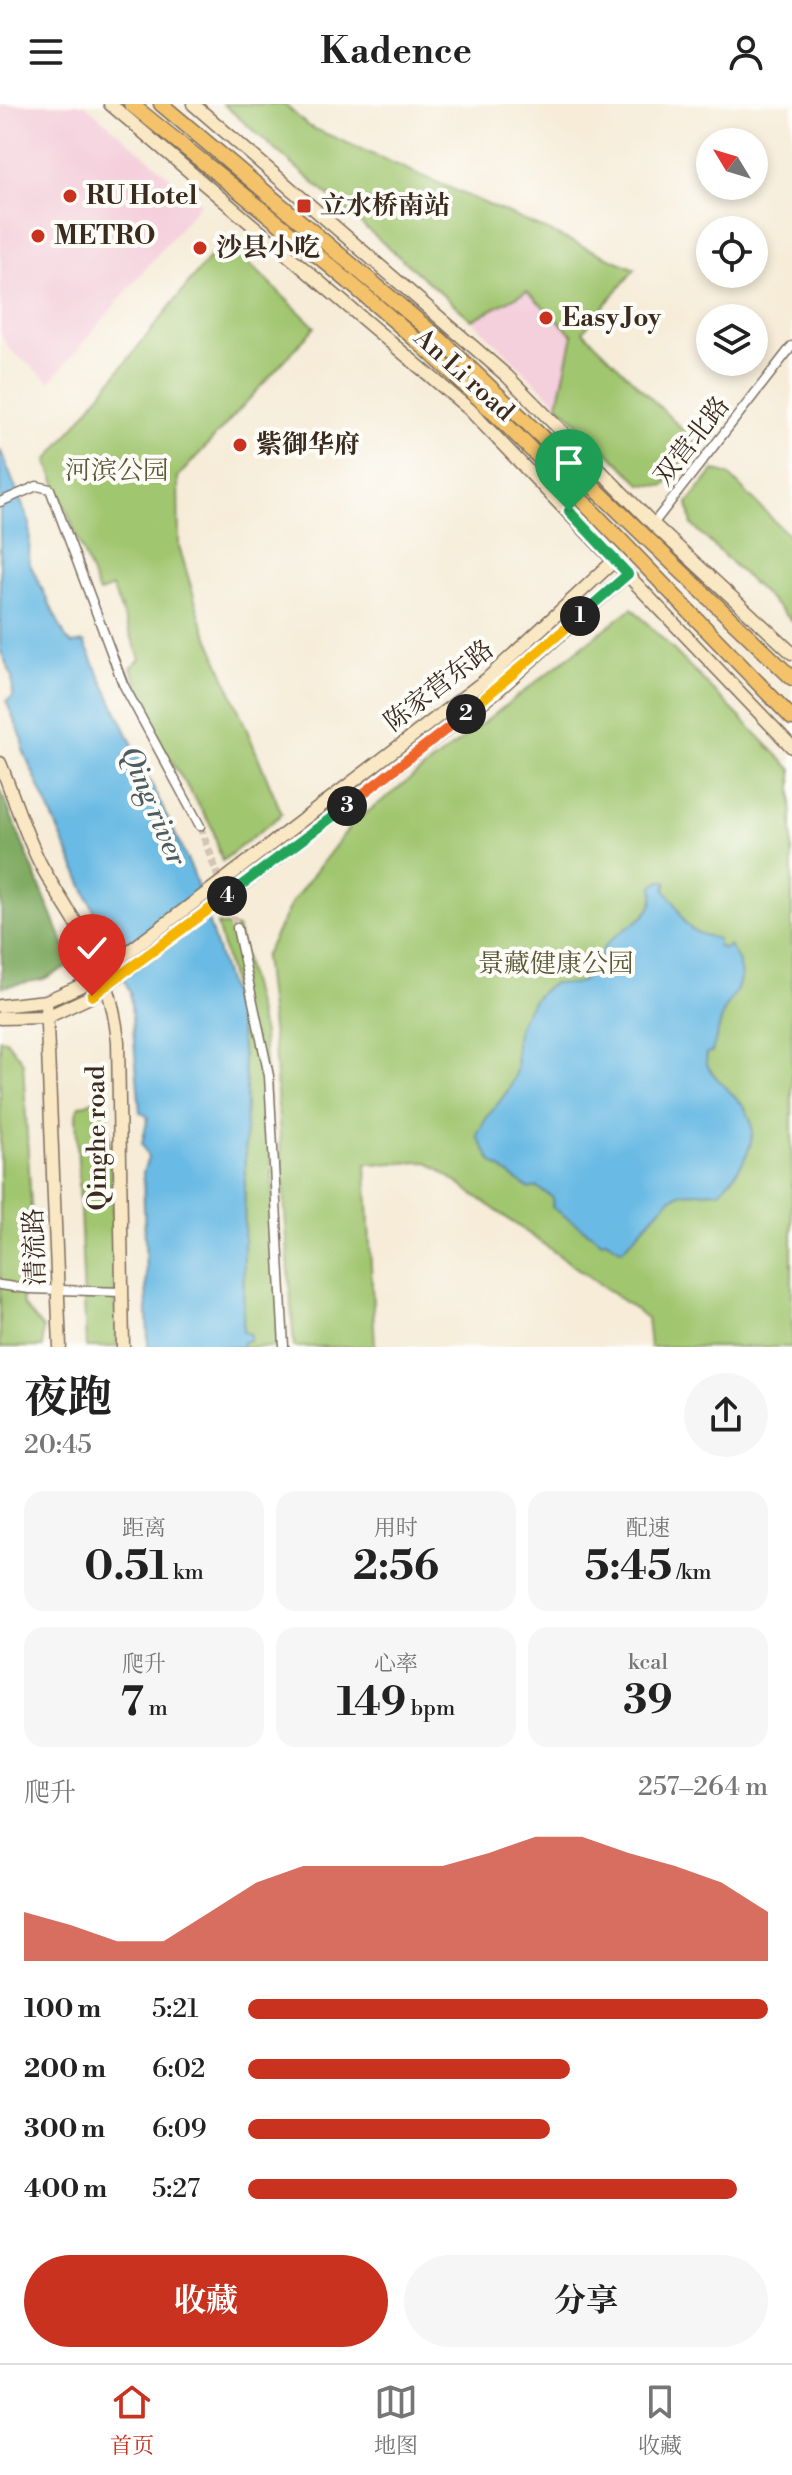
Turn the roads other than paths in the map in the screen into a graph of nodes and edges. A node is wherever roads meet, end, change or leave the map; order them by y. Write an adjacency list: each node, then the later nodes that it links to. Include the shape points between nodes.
1 (110, 104): 8 (street, An Li road, via 469,409)
2 (131, 104): 12 (main road, An Li road, via 425,348)
3 (161, 104): 11 (main road, An Li road, via 441,340)
4 (193, 104): 7 (street, An Li road, via 507,376)
5 (792, 346): 7 (street, 双营北路)
6 (0, 502): 15 (street, via 37,486 50,489 123,684)
7 (653, 524): 10 (street, An Li road)
8 (615, 560): 9 (street, An Li road); 17 (street, 陈家营东路, bridge, via 487,679)
9 (628, 574): 13 (street, An Li road); 17 (street, 陈家营东路, bridge, via 497,691 238,888)
10 (792, 653)
11 (792, 678)
12 (792, 718)
13 (792, 747)
14 (0, 763): 24 (street, Qinghe road, via 41,865 94,950 114,1007)
15 (200, 826)
16 (237, 928): 27 (street, via 269,1076)
17 (90, 990): 18 (street, 陈家营东路); 20 (street, 陈家营东路)
18 (46, 1001): 19 (street, 陈家营东路); 20 (street, 清流路)
19 (0, 1006)
20 (47, 1017): 21 (street, 陈家营东路); 23 (street, 清流路)
21 (0, 1018)
22 (0, 1285): 23 (street)
23 (58, 1290): 24 (street); 25 (street, 清流路)
24 (121, 1292): 26 (street, Qinghe road)
25 (60, 1347)
26 (123, 1347)
27 (284, 1347)

